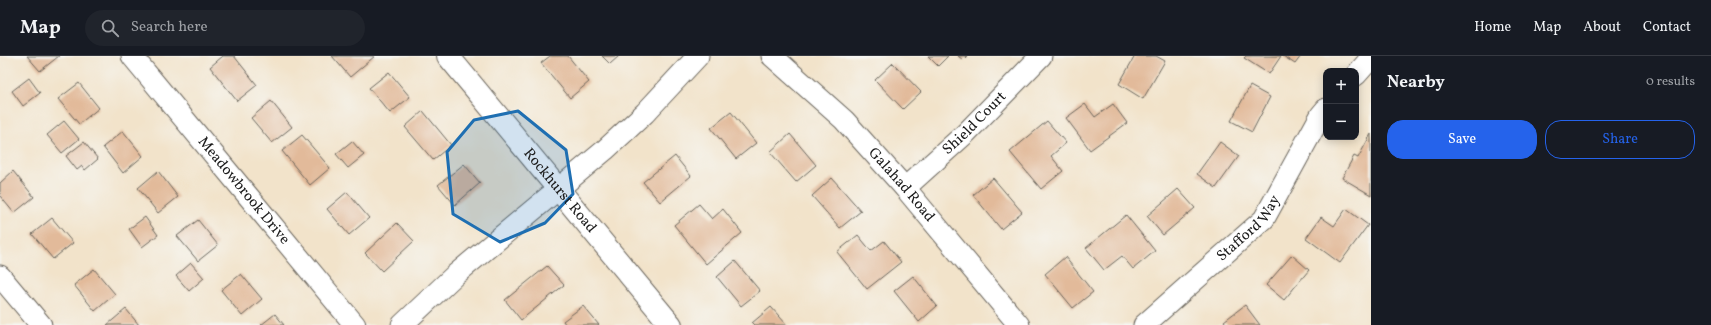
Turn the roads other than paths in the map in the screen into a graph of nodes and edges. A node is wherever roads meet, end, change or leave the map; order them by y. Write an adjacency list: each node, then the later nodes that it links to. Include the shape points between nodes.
1 (132, 56): 13 (street, Meadowbrook Drive)
2 (448, 56): 10 (street, Rockhurst Road)
3 (698, 56): 10 (street, via 645,113)
4 (772, 56): 9 (street, Galahad Road, via 844,120)
5 (1041, 56): 9 (street, Shield Court, via 966,133)
6 (1371, 58): 7 (street)
7 (1359, 72)
8 (1323, 113): 17 (street, Stafford Way, via 1264,219)
9 (905, 188): 16 (street, Galahad Road)
10 (558, 189): 14 (street, via 455,275); 15 (street, Rockhurst Road)
11 (0, 276): 12 (street)
12 (41, 325)
13 (355, 325)
14 (402, 325)
15 (671, 325)
16 (1019, 325)
17 (1144, 325)

